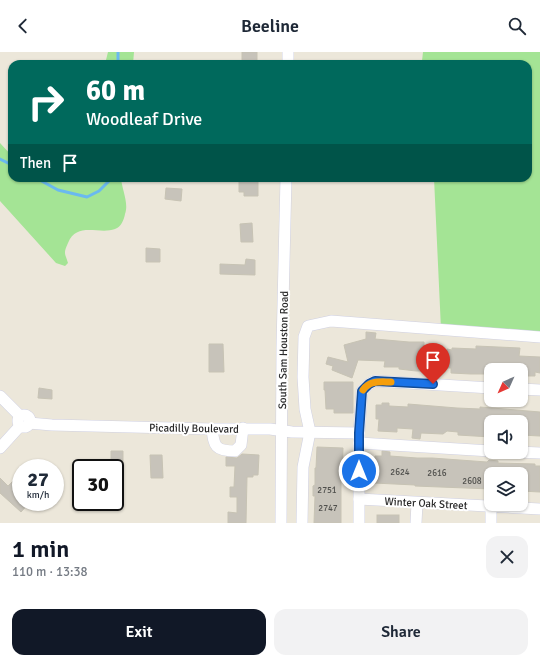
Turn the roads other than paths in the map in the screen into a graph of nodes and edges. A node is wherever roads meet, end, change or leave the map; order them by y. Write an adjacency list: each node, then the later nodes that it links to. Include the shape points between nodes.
1 (286, 182): 10 (street, South Sam Houston Road)
2 (540, 337): 11 (street, via 331,321 308,326 304,337 303,377 305,409)
3 (484, 388): 12 (street, via 375,381 362,391)
4 (528, 389): 5 (street)
5 (540, 390)
6 (0, 396): 7 (street)
7 (23, 422): 9 (street, Picadilly Boulevard); 13 (street)
8 (243, 428): 9 (street, Picadilly Boulevard); 9 (street, via 241,445 235,451 227,451 216,446); 10 (street, Picadilly Boulevard)
9 (212, 429)
10 (282, 429): 11 (street, Picadilly Boulevard); 23 (street, South Sam Houston Road)
11 (310, 432): 12 (street, Picadilly Boulevard); 24 (street, via 303,467)
12 (359, 438): 14 (street, Picadilly Boulevard); 17 (street)
13 (0, 448)
14 (484, 449)
15 (528, 452): 16 (street)
16 (540, 453)
17 (359, 499): 18 (street, Winter Oak Street); 25 (street)
18 (417, 503): 19 (street, Winter Oak Street); 26 (street)
19 (484, 506)
20 (528, 508): 21 (street, Winter Oak Street)
21 (540, 509)
22 (491, 511): 27 (street)
23 (281, 523)
24 (302, 523)
25 (359, 523)
26 (416, 523)
27 (490, 523)

